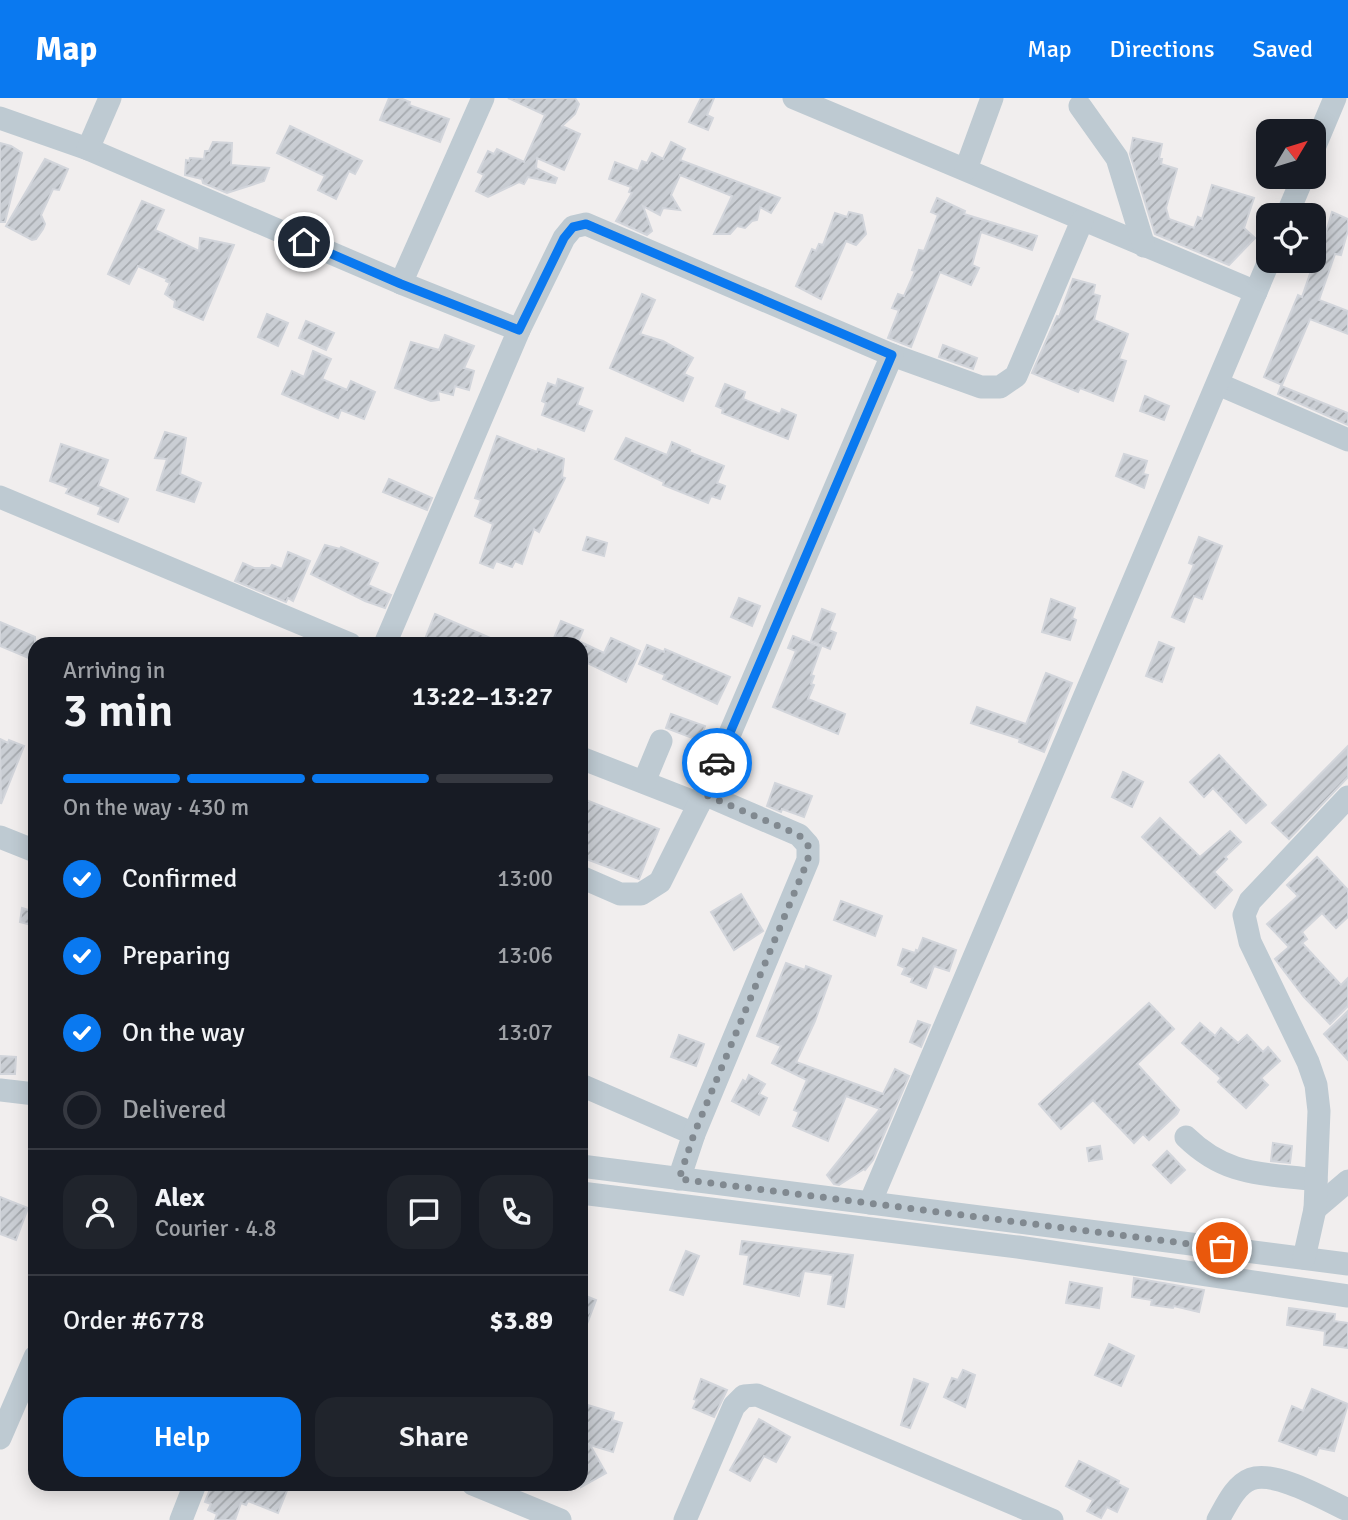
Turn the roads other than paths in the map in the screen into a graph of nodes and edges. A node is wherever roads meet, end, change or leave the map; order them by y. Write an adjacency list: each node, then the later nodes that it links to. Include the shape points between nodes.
1 (110, 98): 9 (street)
2 (483, 98): 14 (street)
3 (794, 98): 10 (street)
4 (992, 98): 10 (street)
5 (1335, 98): 8 (street)
6 (1080, 106): 12 (street, via 1117,158)
7 (0, 118): 9 (street)
8 (1326, 119)
9 (88, 149): 14 (street)
10 (966, 169): 11 (street)
11 (1082, 221): 12 (street); 17 (street, via 1016,376 1000,387 981,387)
12 (1144, 246): 15 (street)
13 (1264, 273): 15 (street)
14 (401, 284): 16 (street)
15 (1256, 292): 18 (street)
16 (519, 330): 17 (street, via 564,238 573,227 586,224); 22 (street)
17 (892, 355): 27 (street)
18 (1218, 384): 19 (street); 42 (street)
19 (1348, 440)
20 (0, 497): 21 (street)
21 (333, 637)
22 (388, 637)
23 (661, 741): 25 (street)
24 (588, 761): 25 (street)
25 (644, 782): 27 (street)
26 (1348, 797): 38 (street, via 1250,901 1244,915 1250,942 1316,1085)
27 (702, 799): 30 (street, via 660,882 642,894 620,894); 34 (street, via 799,835 808,845 808,860)
28 (0, 838): 29 (street)
29 (28, 848)
30 (588, 880)
31 (588, 1088): 34 (street)
32 (0, 1090): 33 (street)
33 (28, 1093)
34 (694, 1134): 37 (street)
35 (1186, 1137): 38 (street, via 1202,1153 1243,1171)
36 (588, 1167): 37 (street)
37 (679, 1179): 41 (street)
38 (1316, 1180): 43 (street)
39 (1348, 1181): 43 (street)
40 (588, 1194): 44 (street)
41 (831, 1198): 42 (street); 44 (street)
42 (870, 1203): 45 (street)
43 (1315, 1209): 45 (street)
44 (822, 1223): 47 (street)
45 (1304, 1258): 46 (street)
46 (1348, 1264)
47 (1348, 1296)
48 (28, 1373): 49 (street)
49 (0, 1438)
50 (192, 1491): 53 (street)
51 (490, 1491): 54 (street)
52 (1348, 1510): 57 (street, via 1276,1478 1252,1478 1234,1492)
53 (181, 1520)
54 (560, 1520)
55 (685, 1520): 56 (street, via 734,1406 744,1396 757,1395)
56 (1052, 1520)
57 (1217, 1520)

